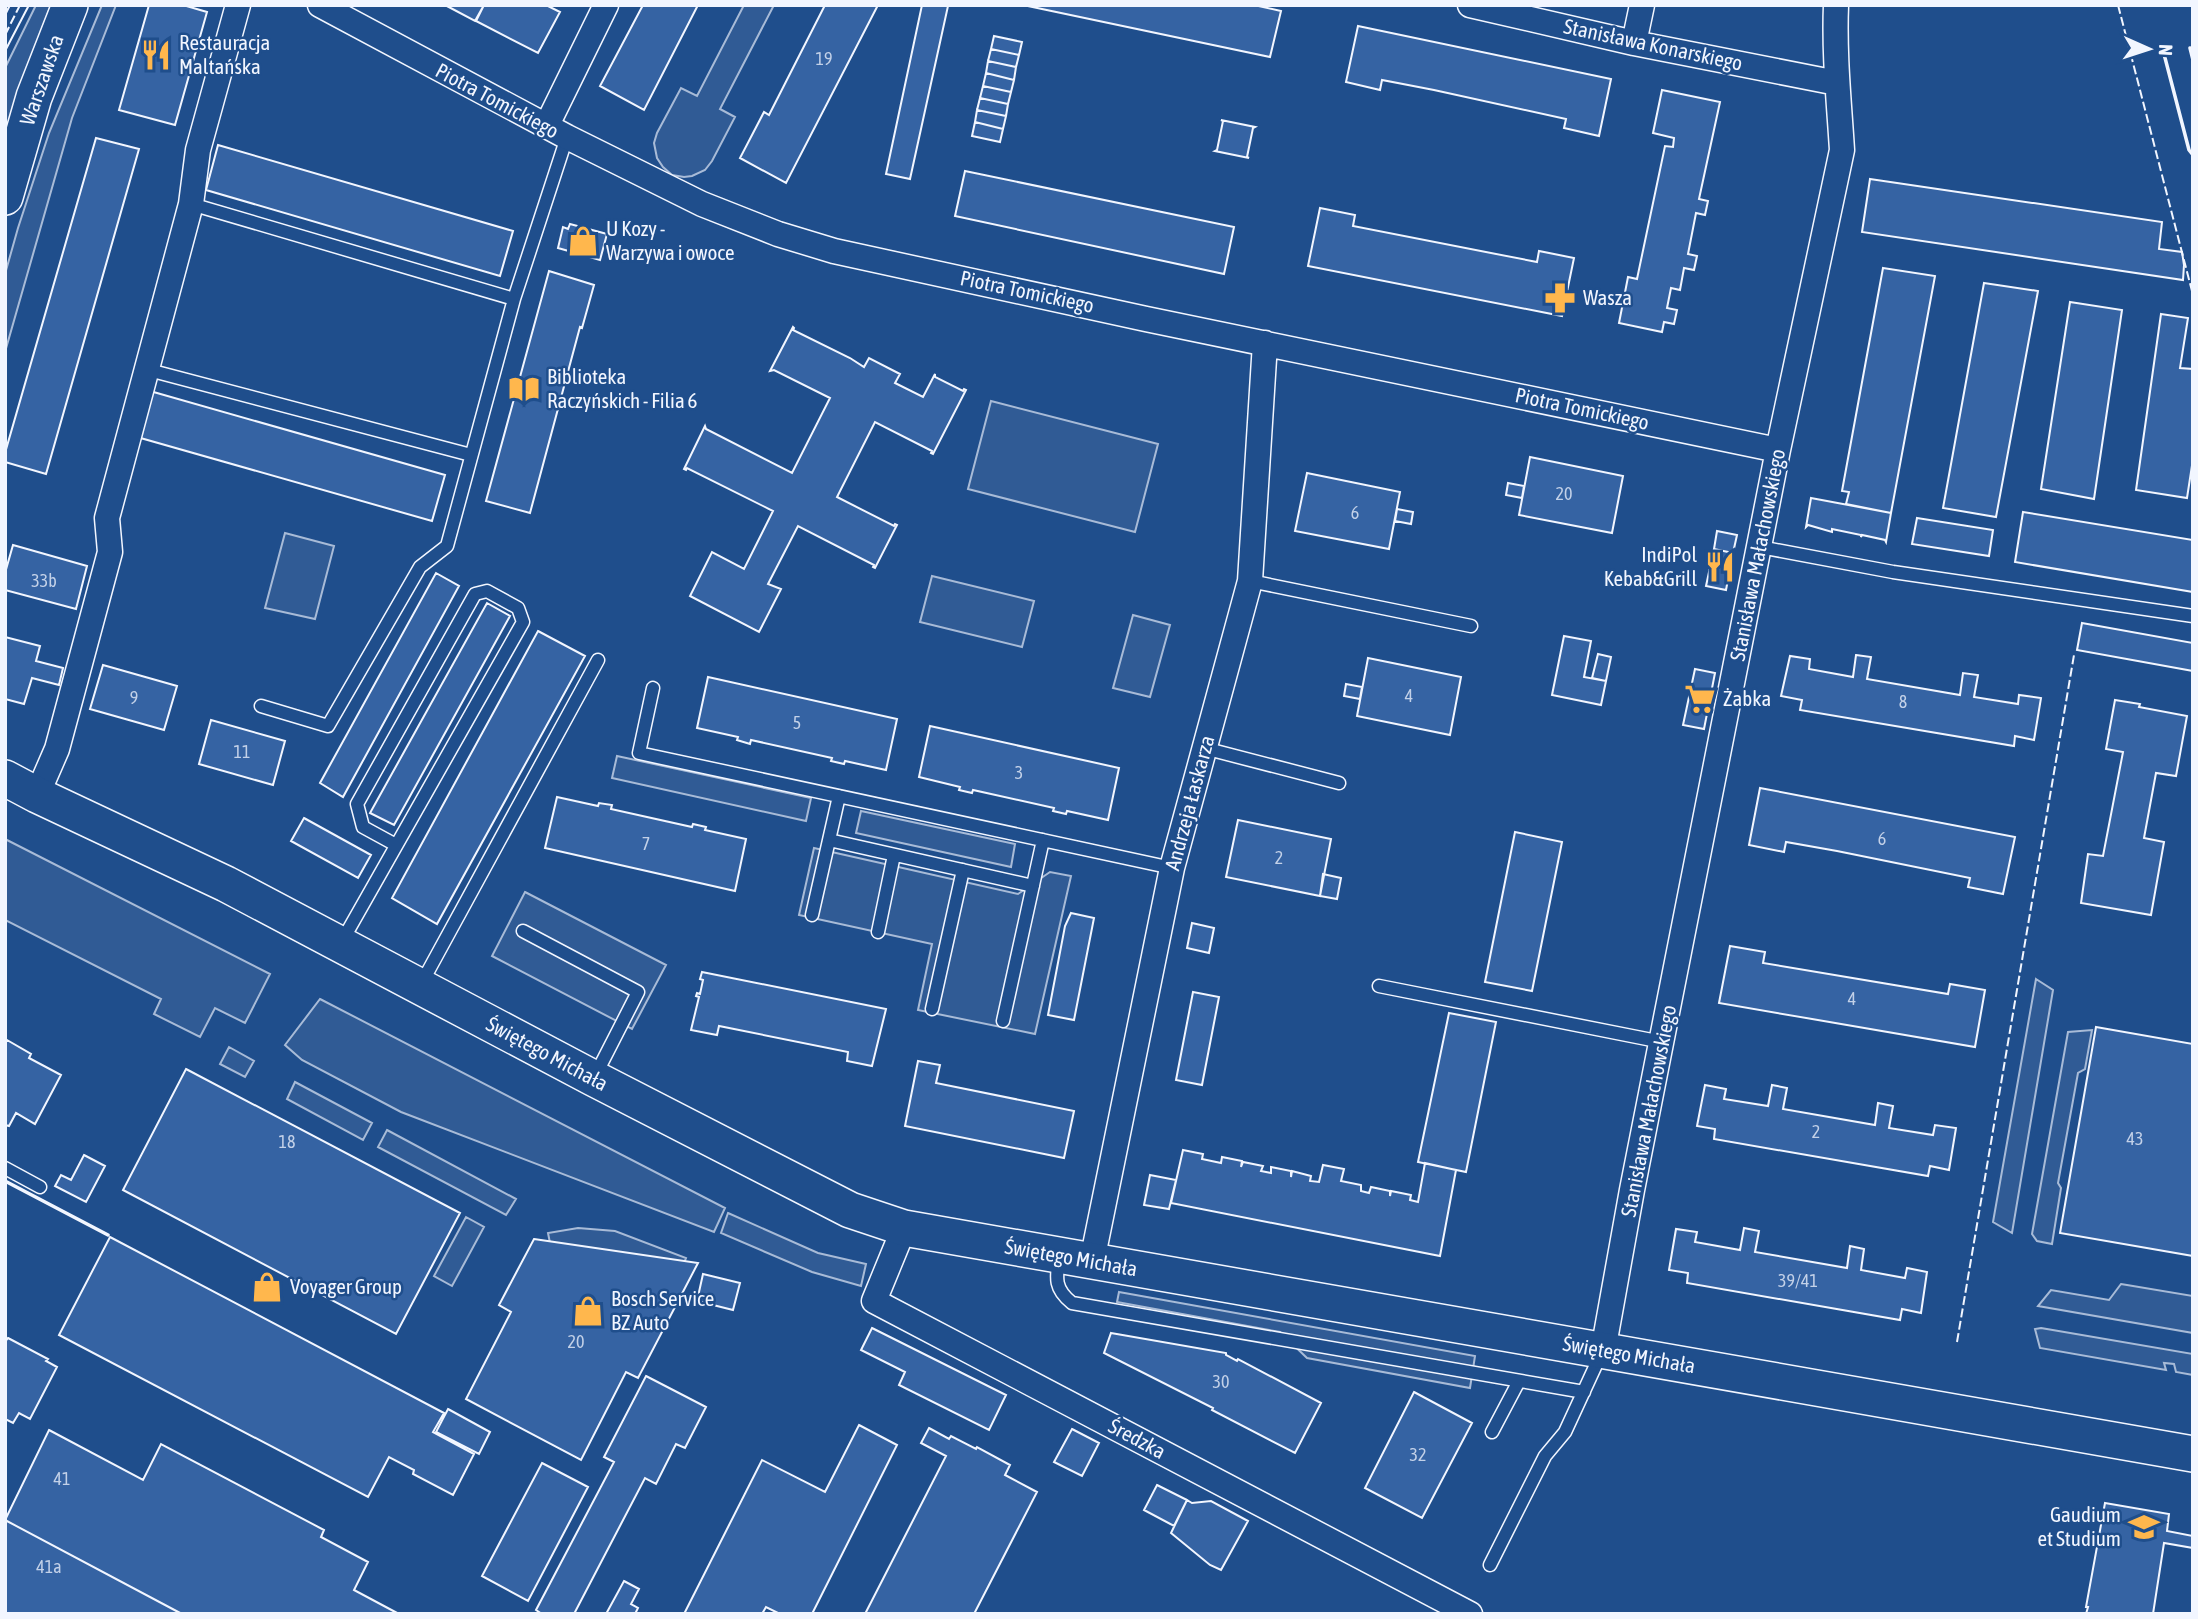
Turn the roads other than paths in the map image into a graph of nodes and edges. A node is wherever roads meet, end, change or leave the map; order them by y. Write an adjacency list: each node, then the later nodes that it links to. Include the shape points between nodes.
1 (70, 5): 11 (street, Warszawska, via 34,97)
2 (238, 5): 12 (street, via 198,150)
3 (320, 5): 10 (street, Piotra Tomickiego)
4 (606, 5): 10 (street)
5 (1470, 5): 8 (street, Stanisława Konarskiego)
6 (1642, 5): 8 (street)
7 (1836, 5): 9 (street, Stanisława Małachowskiego)
8 (1634, 43): 9 (street, Stanisława Konarskiego)
9 (1837, 83): 16 (street, Stanisława Małachowskiego, via 1842,150)
10 (557, 131): 13 (lane); 14 (street, Piotra Tomickiego, via 702,204 834,251)
11 (5, 197)
12 (191, 204): 13 (lane); 15 (street)
13 (514, 299): 17 (lane)
14 (1265, 343): 16 (street, Piotra Tomickiego); 19 (street, Andrzeja Łaskarza)
15 (145, 369): 17 (lane); 28 (street, via 107,519 110,552 57,748)
16 (1778, 450): 18 (street, Stanisława Małachowskiego)
17 (471, 456): 24 (lane, via 447,546 420,567 328,726)
18 (1760, 547): 20 (lane, via 1906,574); 45 (street, Stanisława Małachowskiego)
19 (1250, 581): 21 (lane); 25 (street, Andrzeja Łaskarza)
20 (2193, 616)
21 (1471, 626)
22 (598, 660): 41 (lane)
23 (653, 688): 29 (lane, via 639,753)
24 (261, 706)
25 (1204, 748): 27 (lane); 34 (street, Andrzeja Łaskarza)
26 (5, 778): 28 (street, Świętego Michała)
27 (1339, 783)
28 (21, 793): 40 (street, Świętego Michała, via 192,867)
29 (838, 796): 30 (lane); 31 (lane)
30 (829, 840): 33 (lane); 37 (lane)
31 (1043, 840): 34 (lane); 36 (lane)
32 (396, 845): 32 (lane, via 523,622 518,608 487,592 475,594 357,804 363,827); 40 (lane)
33 (894, 855): 35 (lane); 39 (lane)
34 (1172, 868): 50 (street, Andrzeja Łaskarza)
35 (963, 870): 36 (lane); 43 (lane)
36 (1033, 886): 44 (lane)
37 (812, 915)
38 (523, 932): 46 (lane, via 638,992)
39 (878, 932)
40 (341, 944): 41 (street, Świętego Michała)
41 (420, 986): 46 (street, Świętego Michała)
42 (1379, 986): 45 (lane)
43 (932, 1009)
44 (1003, 1021)
45 (1662, 1042): 51 (street, Stanisława Małachowskiego)
46 (593, 1078): 49 (street, Świętego Michała, via 850,1210)
47 (5, 1168): 48 (lane)
48 (40, 1187)
49 (904, 1228): 50 (street, Świętego Michała); 57 (street, Średzka, via 874,1301)
50 (1075, 1259): 51 (street, Świętego Michała); 52 (lane, via 1058,1286 1072,1303)
51 (1603, 1351): 53 (lane); 55 (street, Świętego Michała)
52 (1519, 1381): 53 (lane); 54 (lane)
53 (1584, 1392): 56 (lane, via 1565,1432 1545,1456)
54 (1492, 1432)
55 (2193, 1454)
56 (1490, 1565)
57 (1470, 1614)

